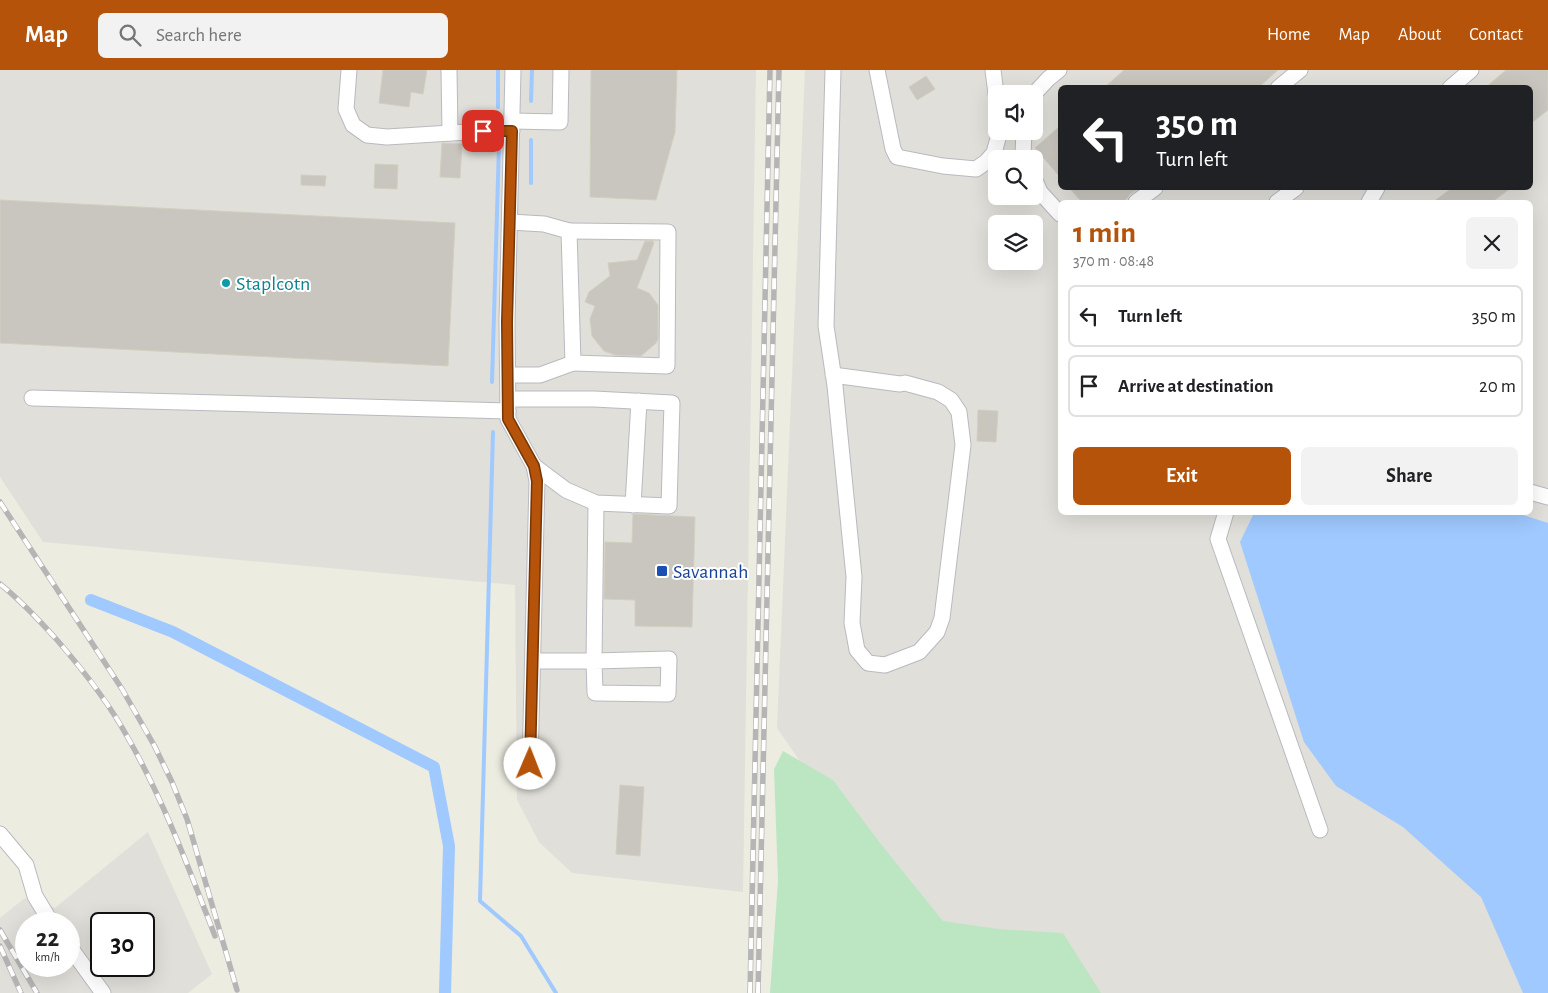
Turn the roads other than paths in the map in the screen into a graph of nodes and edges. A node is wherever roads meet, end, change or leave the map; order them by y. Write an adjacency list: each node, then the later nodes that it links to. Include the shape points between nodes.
1 (349, 70): 16 (street, via 346,109 353,125 367,135)
2 (449, 70): 16 (street)
3 (513, 70): 15 (street)
4 (561, 70): 15 (street, via 560,122)
5 (833, 70): 28 (street, via 826,326)
6 (877, 70): 17 (street, via 897,157 976,169 994,153)
7 (993, 70): 11 (street)
8 (1059, 70): 12 (street)
9 (1300, 70): 13 (street)
10 (1471, 70): 14 (street)
11 (995, 85)
12 (1042, 85)
13 (1282, 85)
14 (1454, 85)
15 (512, 126): 16 (street); 24 (street)
16 (450, 133)
17 (998, 140)
18 (1152, 190): 21 (street)
19 (1293, 190): 22 (street)
20 (1043, 195): 23 (street)
21 (1139, 200)
22 (1281, 200)
23 (1058, 212)
24 (510, 222): 25 (street, via 544,224); 27 (street)
25 (569, 231): 26 (street); 26 (street, via 668,232 666,366)
26 (573, 363): 27 (street, via 540,375)
27 (508, 375): 31 (street)
28 (833, 375): 28 (street, via 854,577 852,623 857,650 868,663 885,665 919,652 936,632 942,618 963,446 959,412 951,400 938,392 905,383)
29 (32, 398): 31 (street)
30 (640, 401): 31 (street, via 594,399); 36 (street); 36 (street, via 672,403 669,506)
31 (508, 405): 32 (street, via 508,419)
32 (534, 466): 35 (street, via 566,490); 39 (street, via 537,481)
33 (1533, 493): 34 (street)
34 (1548, 497)
35 (596, 503): 36 (street); 38 (street)
36 (633, 505)
37 (1225, 515): 41 (street, via 1218,539)
38 (594, 660): 38 (street, via 669,659 668,694 595,693); 39 (street)
39 (533, 661): 40 (street)
40 (530, 764)
41 (1320, 830)
42 (0, 834): 43 (street, via 26,865 35,896)
43 (45, 912)
44 (80, 961): 45 (street)
45 (103, 993)

